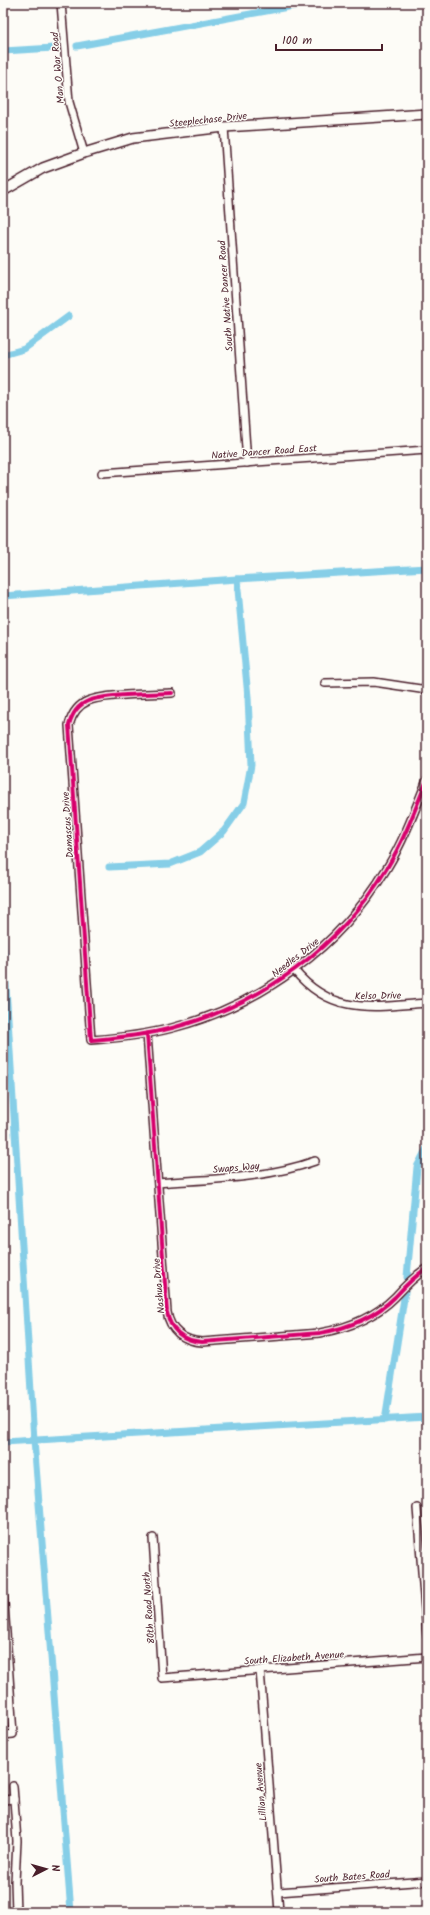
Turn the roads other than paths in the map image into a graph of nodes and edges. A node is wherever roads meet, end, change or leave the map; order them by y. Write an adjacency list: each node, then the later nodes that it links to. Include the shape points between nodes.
1 (61, 3): 4 (street, Man O War Road, via 69,102)
2 (427, 114): 3 (street, Steeplechase Drive)
3 (224, 127): 4 (street, Steeplechase Drive, via 132,138); 7 (street, South Native Dancer Road)
4 (84, 152): 5 (street, Steeplechase Drive, via 35,172)
5 (3, 191)
6 (427, 450): 7 (street, Native Dancer Road East)
7 (247, 463): 8 (street, Native Dancer Road East)
8 (102, 473)
9 (325, 683): 10 (street, via 374,682)
10 (427, 690)
11 (172, 693): 16 (street, Damascus Drive, via 88,701 73,714 69,725)
12 (427, 780): 13 (street, Needles Drive, via 399,847 374,889 340,929)
13 (294, 970): 14 (street, Kelso Drive, via 306,984 321,995 343,1004 369,1007); 15 (street, Needles Drive, via 234,1006 194,1022)
14 (427, 1003)
15 (147, 1034): 16 (street, Needles Drive); 18 (street, Nashua Drive)
16 (91, 1040)
17 (315, 1161): 18 (street, Swaps Way, via 260,1175)
18 (158, 1183): 19 (street, Nashua Drive, via 168,1317 177,1332 191,1340 202,1342 320,1333 346,1327 382,1308)
19 (427, 1268)
20 (417, 1508): 23 (street)
21 (153, 1538): 26 (street, 80th Road North)
22 (3, 1589): 27 (street, via 13,1734)
23 (427, 1635)
24 (427, 1657): 25 (street, South Elizabeth Avenue)
25 (260, 1670): 26 (street, South Elizabeth Avenue); 32 (street, Lillian Avenue)
26 (162, 1678)
27 (3, 1735)
28 (13, 1786): 29 (street)
29 (14, 1799): 30 (street); 33 (street, via 17,1841)
30 (3, 1800)
31 (427, 1880): 32 (street, South Bates Road)
32 (278, 1892): 34 (street, Lillian Avenue)
33 (16, 1912)
34 (279, 1912)

